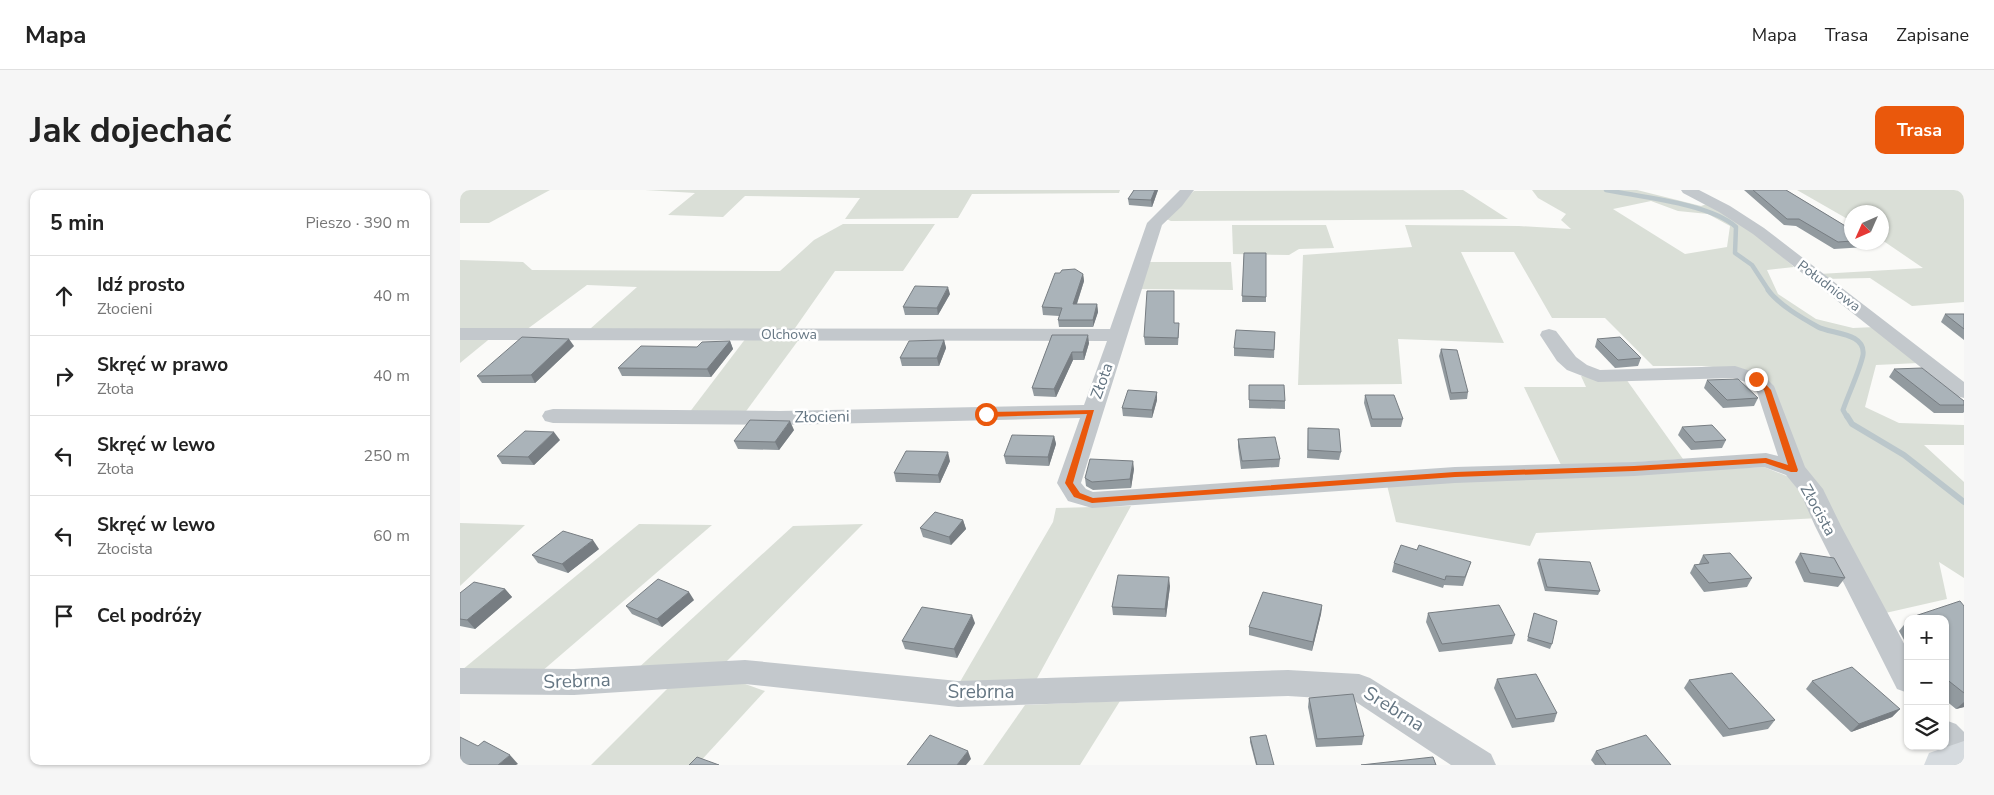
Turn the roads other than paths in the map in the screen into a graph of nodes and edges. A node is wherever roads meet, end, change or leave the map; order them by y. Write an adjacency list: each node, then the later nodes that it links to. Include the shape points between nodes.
1 (1187, 190): 4 (street, Złota, via 1155,223)
2 (1688, 190): 6 (street, Południowa, via 1723,206 1759,229 1780,249)
3 (460, 334): 4 (street, Olchowa)
4 (1118, 335): 7 (street, Złota)
5 (1548, 335): 9 (street, Złocista, via 1577,369 1598,376 1735,372 1756,379 1767,390)
6 (1964, 392)
7 (1091, 411): 8 (street, Złocieni, via 780,418); 9 (street, Złota, via 1069,483 1077,495 1092,500 1455,475 1634,469 1766,460)
8 (553, 416)
9 (1794, 470): 10 (street, Złocista, via 1811,488)
10 (1904, 672)
11 (460, 681): 14 (street, Srebrna, via 574,682 745,672 958,694 1288,682 1360,686)
12 (1949, 739): 13 (street)
13 (1964, 756): 15 (main road)
14 (1479, 765)
15 (1943, 765)

